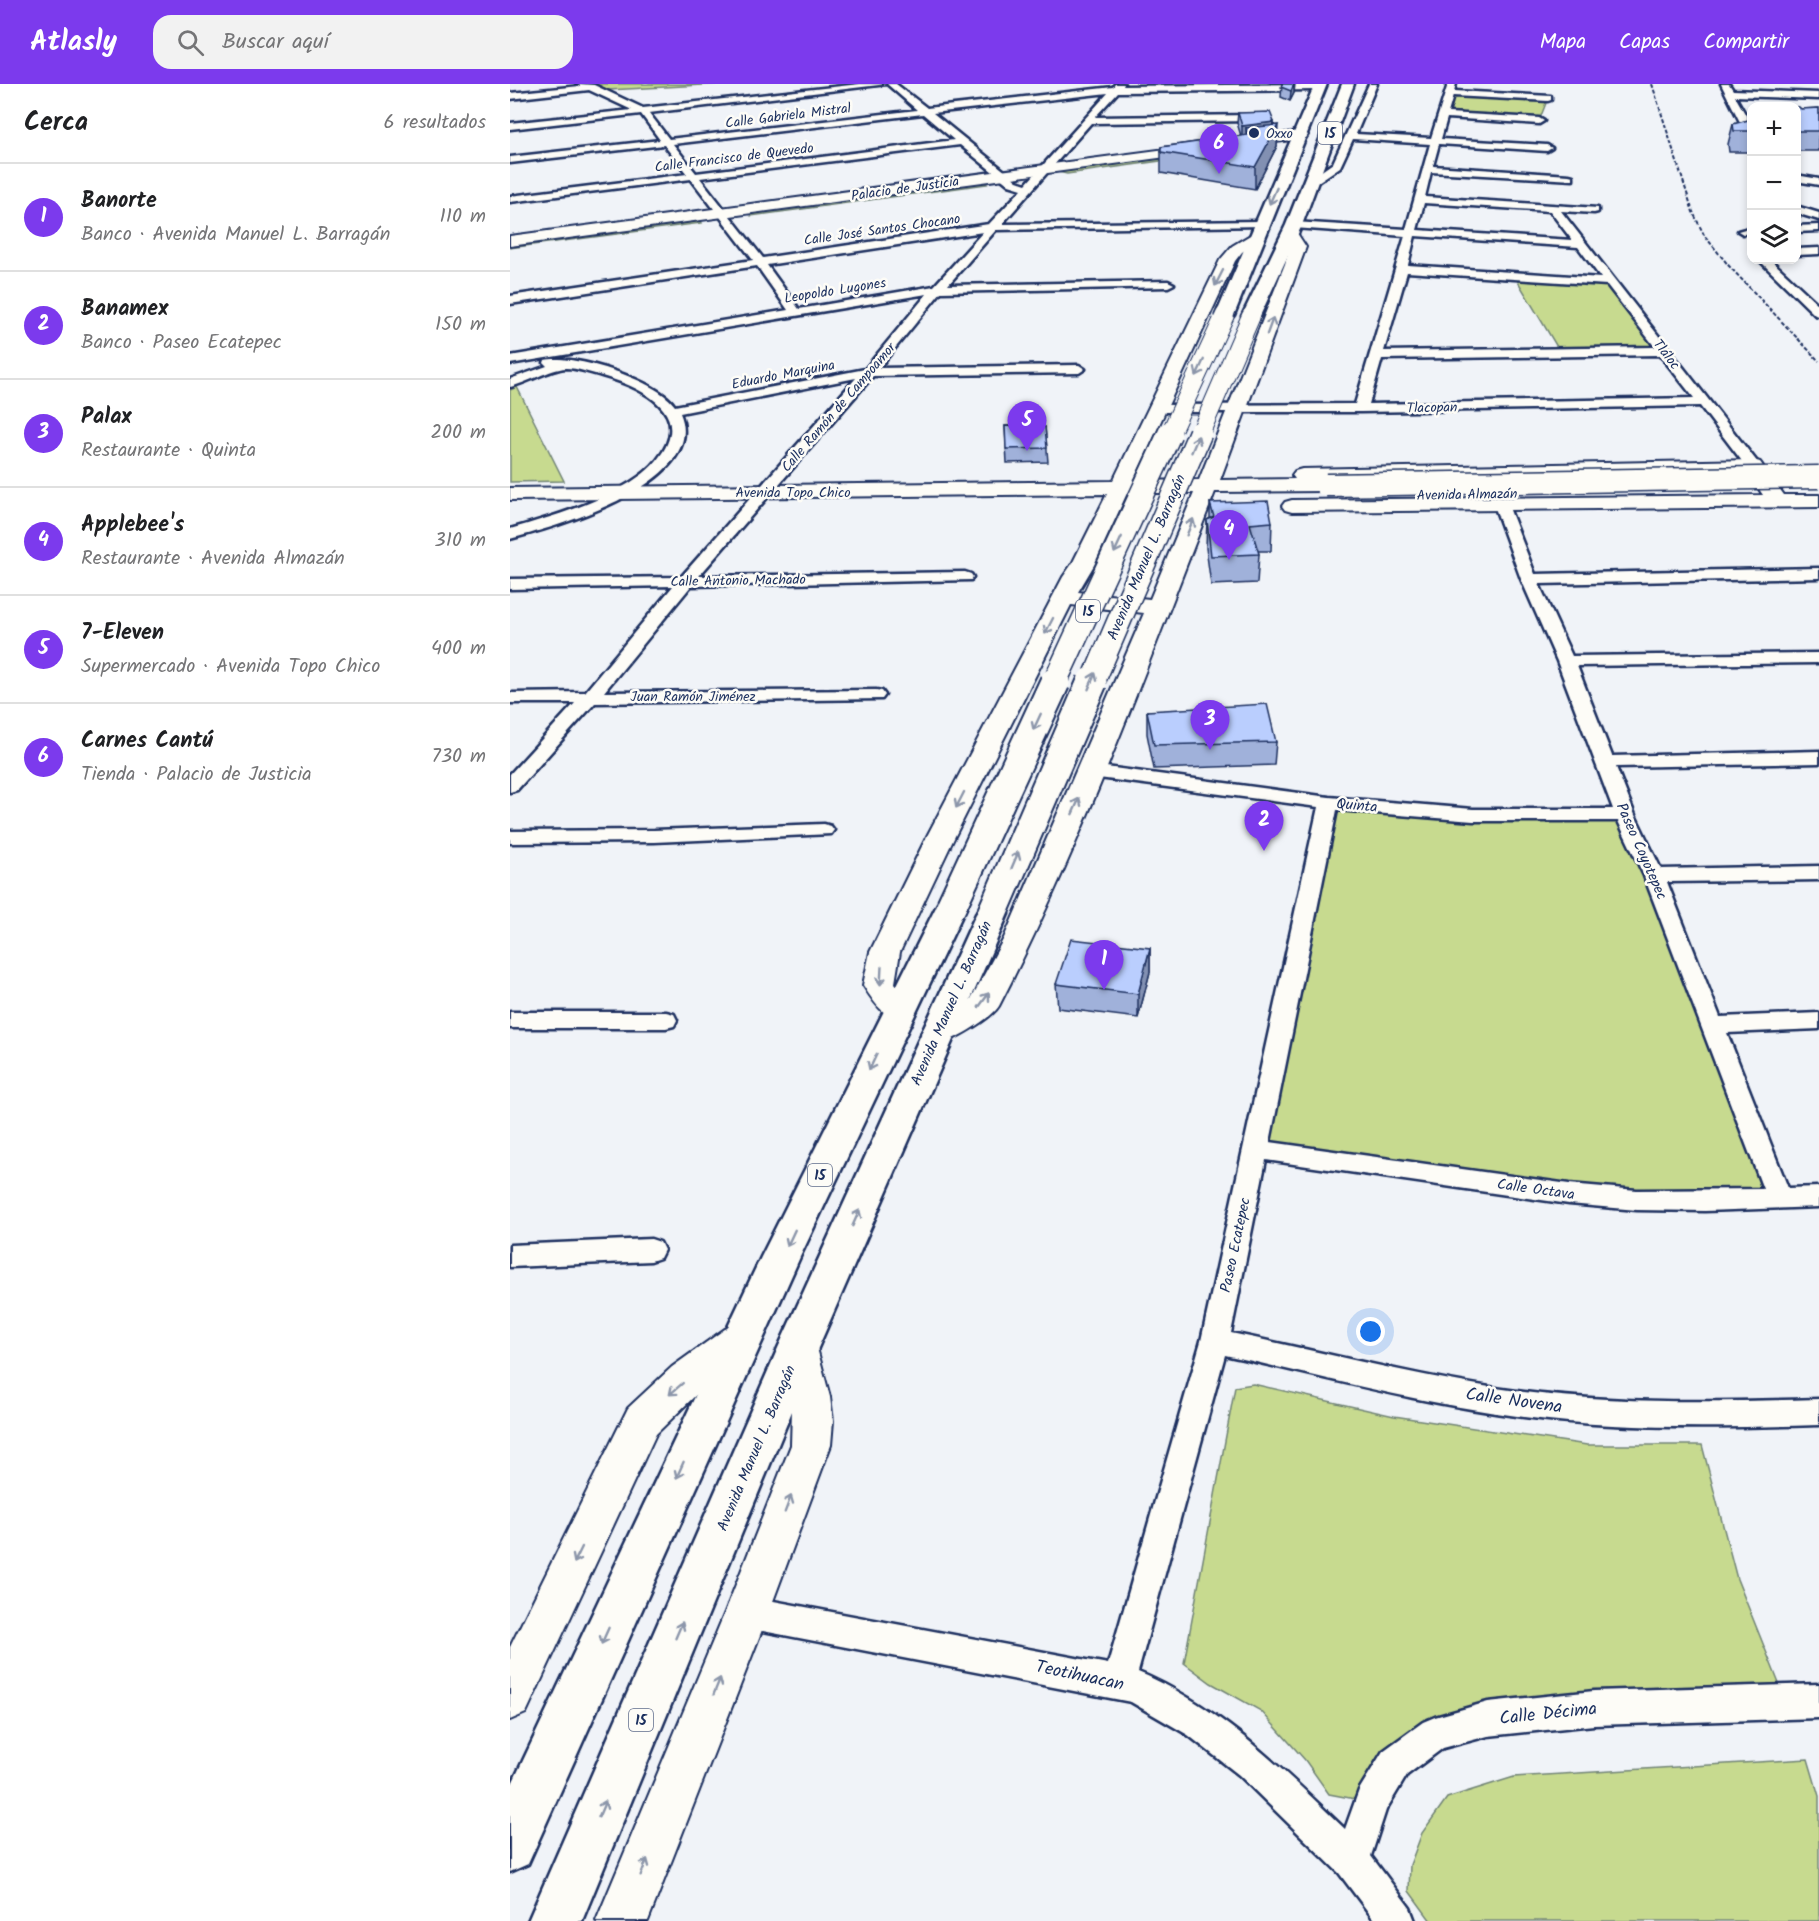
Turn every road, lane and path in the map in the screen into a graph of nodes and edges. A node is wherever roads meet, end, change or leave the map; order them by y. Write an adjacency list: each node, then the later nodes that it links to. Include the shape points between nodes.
1 (883, 84): 13 (street)
2 (891, 84): 14 (street)
3 (1348, 84): 35 (highway, Avenida Manuel L. Barragán / 15)
4 (1373, 84): 22 (street)
5 (587, 86): 10 (street); 13 (street)
6 (1321, 86): 7 (street, Calle Gabriela Mistral); 21 (highway, Avenida Manuel L. Barragán / 15)
7 (1118, 87): 14 (street, Calle Gabriela Mistral); 17 (street, Calle Ramón de Campoamor)
8 (1451, 88): 12 (street); 15 (street)
9 (1727, 89): 11 (street); 20 (street)
10 (510, 96)
11 (1819, 96)
12 (1548, 98)
13 (644, 112): 19 (street); 24 (street)
14 (926, 112): 24 (street, Calle Gabriela Mistral); 25 (street)
15 (1443, 115): 18 (street); 23 (street)
16 (1255, 118): 17 (street)
17 (1087, 120): 33 (street, Calle Ramón de Campoamor)
18 (1539, 122)
19 (510, 126)
20 (1747, 126)
21 (1301, 135): 26 (street, Palacio de Justicia); 28 (highway, Avenida Manuel L. Barragán / 15)
22 (1350, 136): 23 (street); 35 (street, via 1337,165)
23 (1435, 141): 27 (street); 30 (street)
24 (669, 142): 29 (street, Calle Gabriela Mistral); 31 (street)
25 (962, 142): 31 (street, Calle Francisco de Quevedo); 33 (street)
26 (1268, 145): 28 (street, Palacio de Justicia); 33 (street, Palacio de Justicia)
27 (1547, 148)
28 (1291, 157): 48 (highway, Avenida Manuel L. Barragán / 15, one-way to 48)
29 (510, 160)
30 (1427, 170): 32 (street); 38 (street)
31 (693, 176): 37 (street, Calle Francisco de Quevedo); 42 (street)
32 (1569, 178)
33 (1024, 179): 42 (street, Palacio de Justicia); 44 (street, Calle Ramón de Campoamor)
34 (1801, 179): 36 (street)
35 (1311, 182): 46 (highway, Avenida Manuel L. Barragán / 15)
36 (1819, 182)
37 (510, 199)
38 (1421, 200): 39 (street); 49 (street)
39 (1553, 208): 40 (street); 51 (street, Tláloc)
40 (1594, 210)
41 (1801, 210): 43 (street)
42 (724, 216): 50 (street, Palacio de Justicia); 52 (street, Palacio de Justicia); 55 (street)
43 (1819, 217)
44 (994, 228): 48 (street, Calle José Santos Chocano); 55 (street, Calle José Santos Chocano); 62 (street, Calle Ramón de Campoamor)
45 (1819, 228): 47 (street)
46 (1292, 229): 49 (street); 77 (street, one-way to 46, via 1293,264 1298,247); 122 (highway, Avenida Manuel L. Barragán / 15, one-way to 46, bridge)
47 (1801, 229)
48 (1259, 230): 76 (street, one-way to 76, via 1228,260); 117 (highway, Avenida Manuel L. Barragán / 15, one-way to 117, bridge, via 1225,315 951,907)
49 (1410, 232): 51 (street); 57 (street)
50 (510, 241)
51 (1581, 244): 58 (street, Tláloc)
52 (510, 250)
53 (1819, 251): 54 (street)
54 (1801, 252)
55 (760, 262): 63 (street, Calle José Santos Chocano); 64 (street)
56 (1769, 264): 61 (street)
57 (1402, 268): 58 (street); 68 (street)
58 (1610, 282): 67 (street, Tláloc)
59 (1168, 284): 62 (street, Leopoldo Lugones)
60 (1811, 287): 61 (street)
61 (1794, 288): 65 (street)
62 (938, 289): 64 (street, Leopoldo Lugones); 72 (street, Calle Ramón de Campoamor)
63 (510, 300)
64 (795, 312): 66 (street, Leopoldo Lugones)
65 (1819, 312)
66 (631, 339): 69 (street, Leopoldo Lugones); 70 (street)
67 (1665, 351): 68 (street); 74 (street, Tláloc)
68 (1377, 355): 75 (street)
69 (510, 360): 70 (street)
70 (565, 364): 73 (street); 78 (street, via 640,384)
71 (1079, 369): 72 (street, Eduardo Marquina)
72 (869, 372): 78 (street, Eduardo Marquina); 84 (street, Calle Ramón de Campoamor)
73 (510, 383)
74 (1704, 402): 75 (street, Tlacopan); 79 (street, Tláloc)
75 (1361, 408): 77 (street, Tlacopan)
76 (1159, 409): 77 (street, Tlacopan); 89 (street)
77 (1239, 409): 87 (street)
78 (673, 410): 86 (street, via 678,421 671,450 660,466)
79 (1752, 466): 80 (street); 90 (street, Tláloc)
80 (1643, 468): 85 (street, via 1287,475 1272,477); 92 (street)
81 (1819, 477): 83 (street, Avenida Almazán, bridge)
82 (1819, 488): 83 (street, Avenida Almazán)
83 (1328, 490): 85 (street, Avenida Almazán)
84 (764, 492): 86 (street, Avenida Topo Chico); 89 (street, Avenida Topo Chico, via 1076,489); 98 (street, Calle Ramón de Campoamor)
85 (1241, 492): 87 (street, Avenida Almazán); 93 (street, via 1279,507)
86 (619, 493): 88 (street, Avenida Topo Chico); 94 (street, via 551,522)
87 (1204, 493): 89 (street, Avenida Almazán); 101 (street, one-way to 87)
88 (510, 494)
89 (1117, 494): 100 (street)
90 (1778, 501): 91 (street); 92 (street)
91 (1819, 501)
92 (1665, 502): 93 (street)
93 (1501, 505): 97 (street, Paseo Coyotepec)
94 (510, 534)
95 (1819, 573): 97 (street)
96 (966, 577): 98 (street, Calle Antonio Machado)
97 (1529, 579): 103 (street, Paseo Coyotepec)
98 (687, 580): 99 (street, Calle Antonio Machado); 105 (street, Calle Ramón de Campoamor)
99 (510, 584)
100 (1064, 597): 101 (street); 117 (street, one-way to 117, via 885,952 879,985)
101 (1158, 607): 109 (street)
102 (1819, 658): 103 (street)
103 (1566, 661): 108 (street, Paseo Coyotepec)
104 (876, 695): 105 (street, Juan Ramón Jiménez)
105 (591, 696): 106 (street, Juan Ramón Jiménez); 110 (street, Calle Ramón de Campoamor)
106 (510, 698)
107 (1819, 757): 108 (street)
108 (1604, 762): 112 (street, Paseo Coyotepec)
109 (1091, 771): 111 (street, Quinta); 122 (street, one-way to 109, via 983,1006 1019,938)
110 (510, 786)
111 (1329, 803): 112 (street, Quinta, via 1473,816); 123 (street, Paseo Ecatepec)
112 (1625, 815): 116 (street, Paseo Coyotepec)
113 (824, 830): 114 (street)
114 (510, 837)
115 (1819, 873): 116 (street)
116 (1654, 876): 121 (street, Paseo Coyotepec)
117 (899, 1009): 128 (highway, Avenida Manuel L. Barragán / 15, one-way to 128)
118 (510, 1020): 119 (street)
119 (666, 1020)
120 (1819, 1021): 121 (street)
121 (1712, 1025): 125 (street, Paseo Coyotepec)
122 (937, 1033): 130 (highway, Avenida Manuel L. Barragán / 15, one-way to 122)
123 (1255, 1149): 125 (street, Calle Octava, via 1569,1194 1648,1200); 129 (street, Paseo Ecatepec)
124 (1819, 1197): 125 (street, Calle Octava)
125 (1780, 1199)
126 (651, 1250): 127 (street)
127 (511, 1258)
128 (739, 1341): 134 (street, one-way to 134, via 687,1379 642,1421); 136 (highway, Avenida Manuel L. Barragán / 15, one-way to 136)
129 (1215, 1341): 131 (street, Calle Novena, via 1484,1398 1612,1412 1719,1416); 133 (street, Paseo Ecatepec)
130 (798, 1348): 132 (street, one-way to 130, via 811,1445 812,1405); 138 (highway, Avenida Manuel L. Barragán / 15, one-way to 130)
131 (1819, 1412)
132 (747, 1612): 133 (street, Teotihuacan); 139 (street, one-way to 132)
133 (1119, 1682): 137 (street, Teotihuacan, via 1138,1688 1200,1723 1251,1763)
134 (510, 1697)
135 (1819, 1701): 137 (street, Calle Décima, via 1594,1708 1488,1719 1435,1734 1395,1763 1371,1802)
136 (510, 1846)
137 (1352, 1860): 140 (street, Teotihuacan)
138 (555, 1921)
139 (622, 1921)
140 (1397, 1921)

